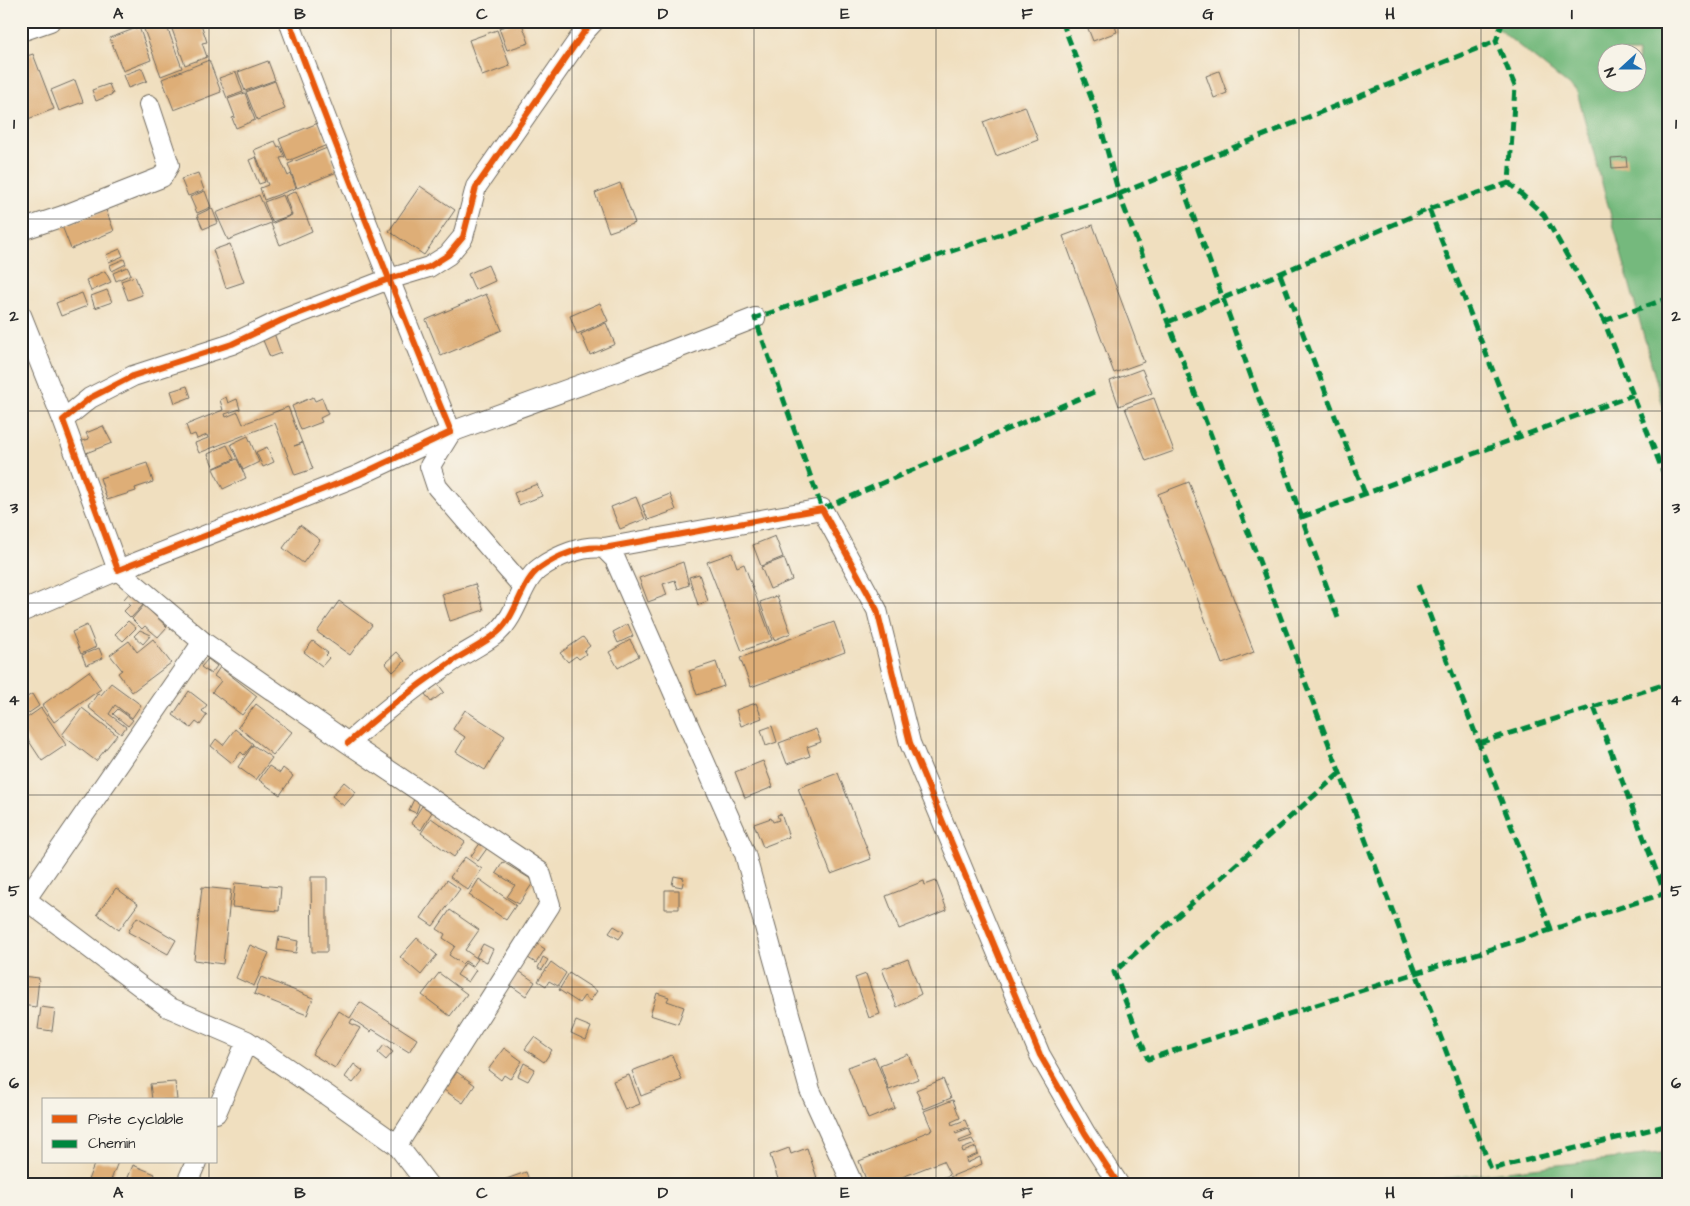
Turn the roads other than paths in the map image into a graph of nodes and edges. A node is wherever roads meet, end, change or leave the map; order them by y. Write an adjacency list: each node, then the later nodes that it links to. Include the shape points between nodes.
1 (50, 21): 4 (street)
2 (289, 21): 7 (street)
3 (594, 21): 7 (street, via 476,188 463,237 448,255 429,267)
4 (21, 31)
5 (149, 105): 6 (street, via 169,166 162,177)
6 (21, 230)
7 (389, 279): 10 (street, via 282,320 232,344 133,376 90,398); 11 (street)
8 (21, 315): 10 (street)
9 (755, 318): 11 (street)
10 (63, 420): 13 (street)
11 (450, 432): 13 (street, via 358,476); 14 (street, via 430,466 437,487)
12 (604, 548): 14 (street, via 592,546 556,558 537,570); 25 (street, via 615,559 745,854 810,1090); 26 (street, via 822,509 877,610 910,743 1040,1056)
13 (118, 570): 15 (street); 16 (street)
14 (524, 588): 17 (street, via 515,613 498,632 447,664 374,719)
15 (21, 612)
16 (203, 642): 17 (street); 18 (street)
17 (348, 744): 21 (street, via 540,872 550,905)
18 (23, 900): 19 (street, via 168,1007)
19 (247, 1041): 20 (street); 21 (street)
20 (218, 1108)
21 (397, 1145): 24 (street)
22 (195, 1164): 23 (street)
23 (186, 1185)
24 (428, 1185)
25 (853, 1185)
26 (1119, 1185)

